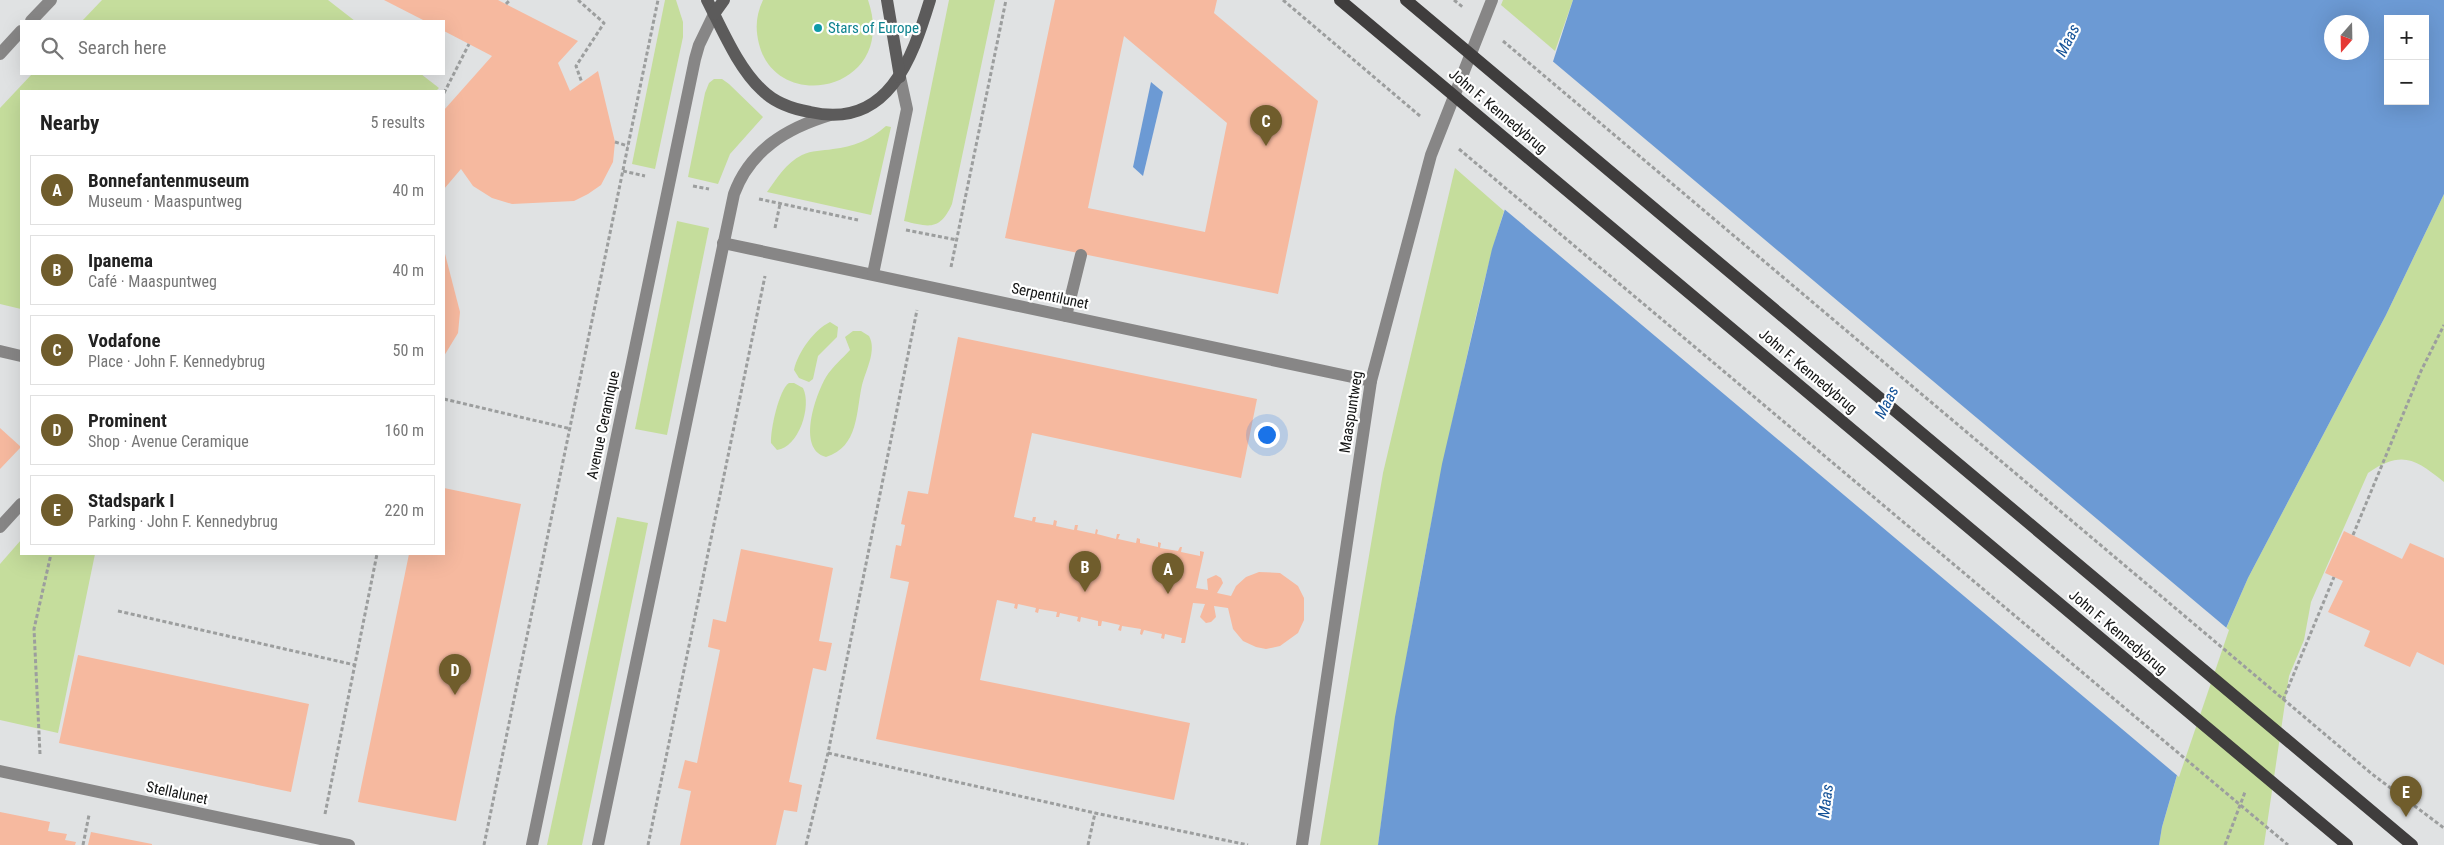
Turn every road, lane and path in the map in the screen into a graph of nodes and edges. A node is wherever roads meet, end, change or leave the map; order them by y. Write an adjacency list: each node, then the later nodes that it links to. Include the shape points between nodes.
1 (510, 0): 15 (path)
2 (578, 0): 24 (path, via 604,23 576,66)
3 (658, 0): 29 (path)
4 (707, 0): 17 (main road)
5 (724, 0): 17 (main road)
6 (887, 0): 23 (main road)
7 (930, 0): 23 (main road, via 915,48)
8 (1006, 0): 37 (path)
9 (1283, 0): 27 (path)
10 (1340, 0): 75 (main road, John F. Kennedybrug)
11 (1406, 0): 76 (main road, John F. Kennedybrug)
12 (1454, 0): 16 (path)
13 (1492, 0): 47 (street, Maaspuntweg, via 1431,155)
14 (48, 1): 18 (street)
15 (506, 4)
16 (1469, 12)
17 (714, 14): 26 (main road, via 744,68 761,90 790,107); 67 (street, Avenue Ceramique, via 699,45 694,66)
18 (31, 20)
19 (20, 32): 22 (street)
20 (1499, 38): 62 (path, via 2372,774)
21 (469, 44): 25 (path)
22 (0, 54)
23 (900, 77): 26 (main road, via 889,91 870,105 856,112); 41 (street, via 906,108)
24 (582, 83)
25 (445, 91)
26 (830, 115): 38 (street, via 789,130 756,156 738,183)
27 (1427, 121)
28 (615, 142): 29 (path)
29 (628, 146): 31 (path)
30 (1457, 147): 74 (path)
31 (623, 171): 32 (path); 49 (path)
32 (652, 177)
33 (688, 185): 34 (path)
34 (714, 190)
35 (764, 200): 36 (path, via 780,204)
36 (775, 228)
37 (957, 240)
38 (723, 243): 39 (street, Serpentilunet); 68 (street)
39 (770, 252): 41 (street, Serpentilunet); 69 (path)
40 (1081, 255): 43 (street)
41 (873, 274): 42 (street, Serpentilunet)
42 (923, 285): 43 (street, Serpentilunet); 57 (path)
43 (1066, 316): 47 (street, Serpentilunet)
44 (2444, 325): 52 (path, via 2421,371)
45 (0, 351): 46 (street)
46 (20, 356)
47 (1371, 381): 73 (street, Maaspuntweg)
48 (445, 399): 49 (path)
49 (571, 429): 66 (path)
50 (20, 505): 51 (street)
51 (0, 527)
52 (2353, 535)
53 (51, 555): 59 (path, via 34,629)
54 (377, 555): 56 (path)
55 (118, 611): 56 (path)
56 (356, 664): 63 (path)
57 (828, 753): 61 (path); 70 (path)
58 (0, 771): 59 (street, Stellalunet)
59 (42, 780): 60 (street, Stellalunet)
60 (94, 792): 63 (street, Stellalunet); 64 (path)
61 (1095, 813): 71 (path); 72 (path)
62 (2444, 828)
63 (320, 839): 65 (street, Stellalunet)
64 (83, 845)
65 (349, 845)
66 (484, 845)
67 (532, 845)
68 (598, 845)
69 (648, 845)
70 (806, 845)
71 (1088, 845)
72 (1248, 845)
73 (1302, 845)
74 (2288, 845)
75 (2347, 845)
76 (2412, 845)

